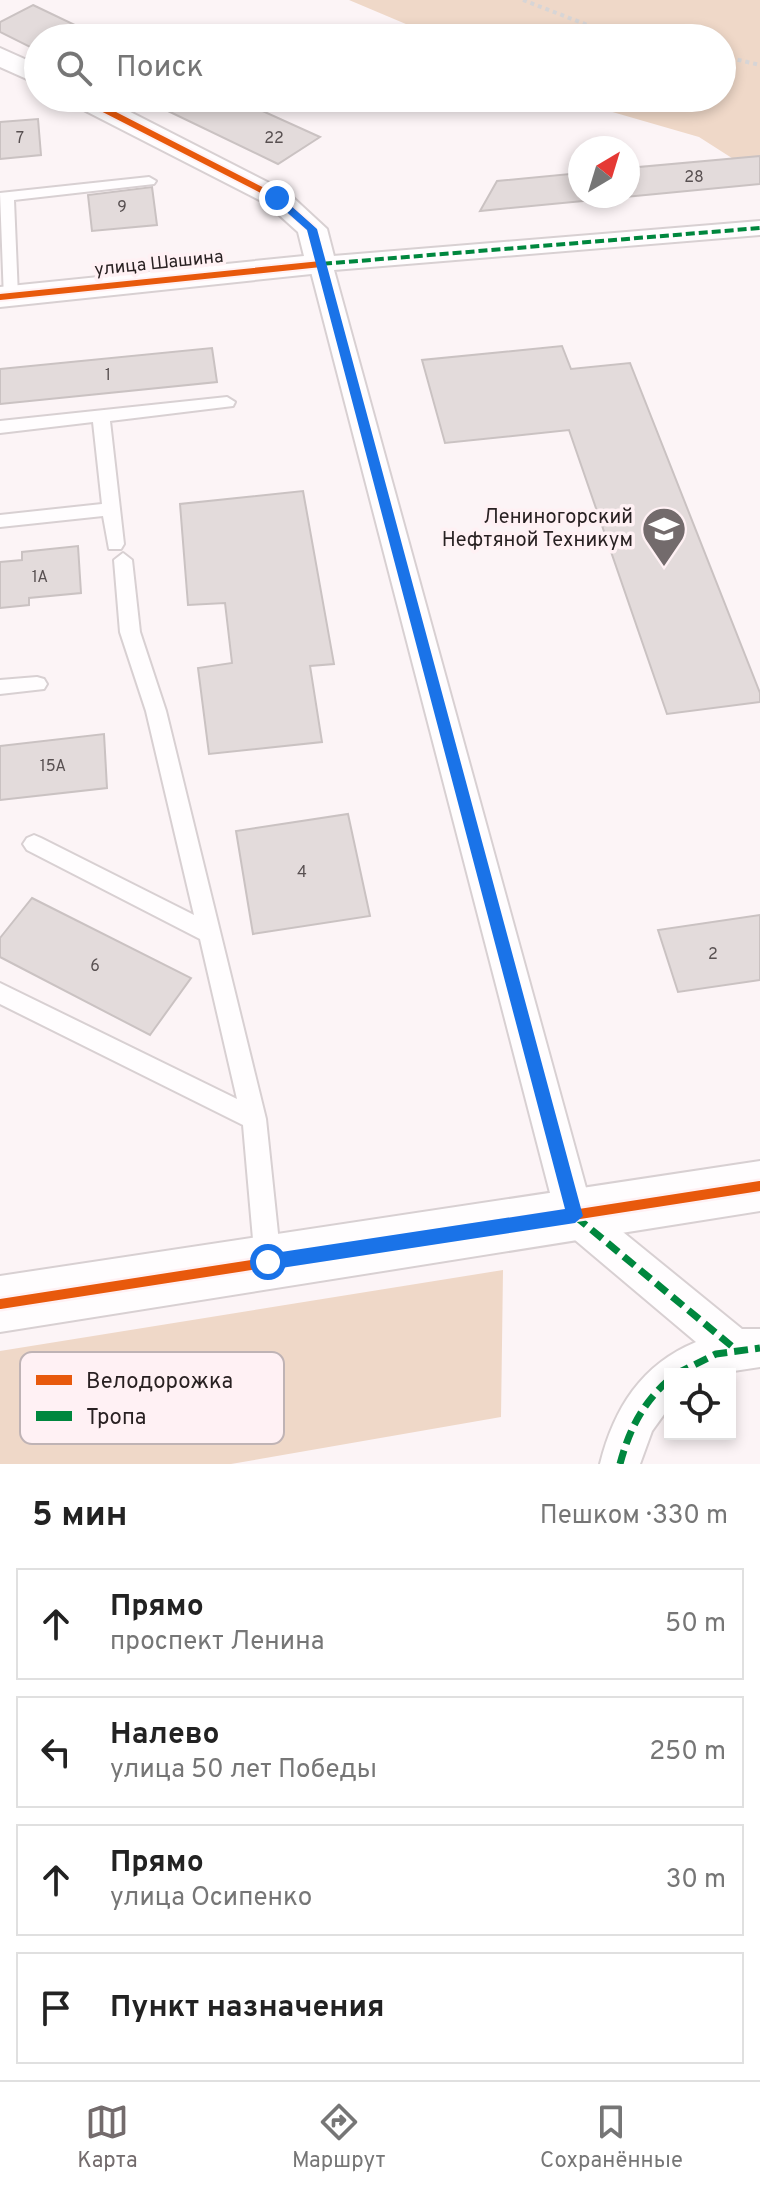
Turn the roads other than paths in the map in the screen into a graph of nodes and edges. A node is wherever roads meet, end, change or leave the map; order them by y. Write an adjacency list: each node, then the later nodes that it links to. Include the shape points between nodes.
1 (0, 56): 2 (street)
2 (24, 69)
3 (109, 112): 7 (street, via 277,198 312,229)
4 (149, 181): 5 (lane)
5 (3, 196): 8 (lane)
6 (760, 228): 7 (street)
7 (321, 264): 8 (street, улица Шашина); 21 (street)
8 (5, 296)
9 (227, 402): 10 (lane)
10 (101, 416): 11 (lane); 12 (lane)
11 (0, 427)
12 (112, 509): 13 (lane); 17 (lane, via 130,632 156,711)
13 (0, 521)
14 (37, 684): 15 (lane)
15 (0, 687)
16 (34, 844): 17 (lane)
17 (209, 933): 19 (lane)
18 (0, 993): 19 (lane)
19 (254, 1119): 22 (lane)
20 (760, 1186): 21 (street)
21 (575, 1216): 22 (street); 24 (street)
22 (268, 1262): 23 (street)
23 (0, 1304)
24 (747, 1348): 25 (street)
25 (683, 1368)
26 (664, 1384): 27 (street, via 627,1433)
27 (620, 1464)

